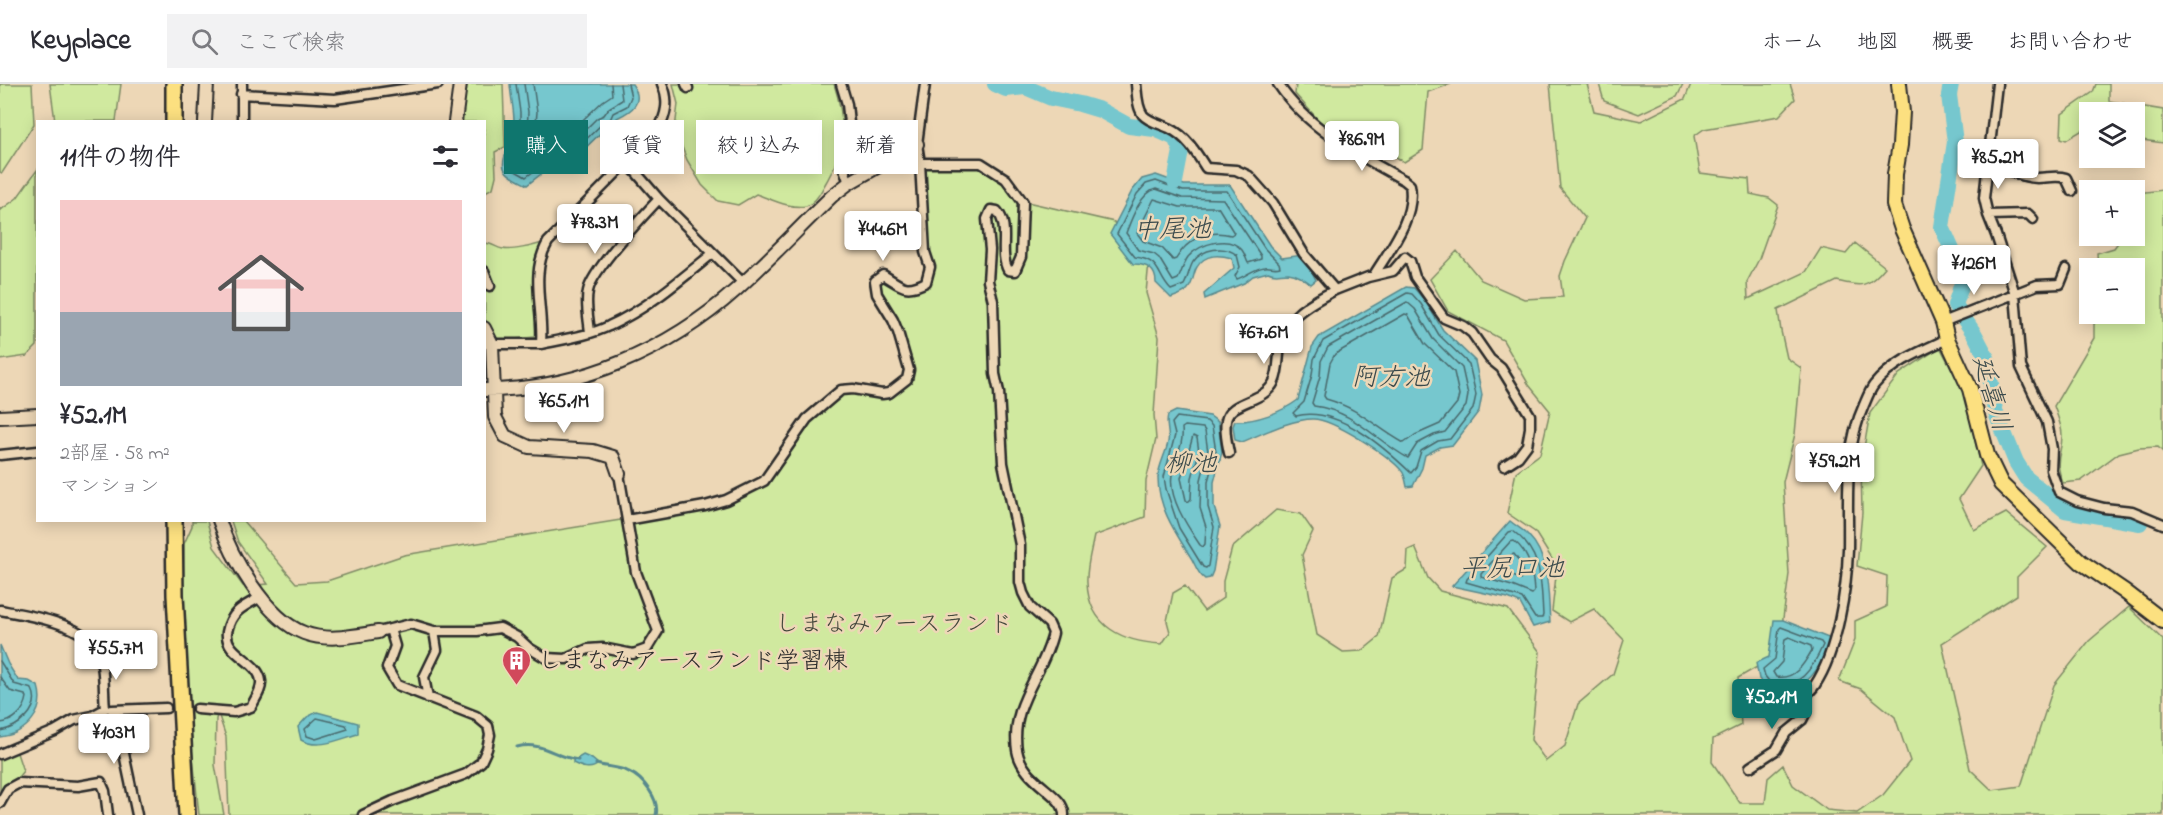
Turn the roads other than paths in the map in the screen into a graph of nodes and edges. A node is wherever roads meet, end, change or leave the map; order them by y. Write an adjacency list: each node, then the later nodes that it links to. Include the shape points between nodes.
1 (174, 84): 14 (highway)
2 (207, 84): 15 (street)
3 (242, 84): 13 (street)
4 (438, 84): 13 (street, via 335,99)
5 (460, 84): 17 (street)
6 (662, 84): 18 (street, via 667,105)
7 (841, 84): 26 (street, via 849,123 843,166)
8 (925, 84): 19 (street)
9 (1136, 84): 37 (street, via 1138,106 1144,117 1181,136 1206,168 1236,170 1261,187 1304,254)
10 (1278, 84): 33 (street, via 1298,109 1329,135 1410,185 1411,202 1404,224)
11 (1899, 84): 39 (main road, via 1902,112 1894,205)
12 (1997, 84): 21 (street)
13 (241, 94): 16 (street)
14 (174, 120)
15 (205, 120)
16 (242, 120)
17 (455, 120)
18 (663, 120)
19 (918, 136)
20 (918, 150): 22 (street)
21 (1987, 159): 27 (street, via 2026,177 2066,178); 29 (street, via 1984,198)
22 (920, 163): 52 (street, via 925,252 930,267 926,282 913,288 902,287 883,275 875,281 877,294 898,332 909,370 907,379 889,393 841,390 807,419 764,481 705,506); 75 (street, via 981,163 1006,179 1023,202 1021,257 1014,271 1005,264 1003,217 991,210 987,219 988,282 993,301 1003,463 1020,545 1020,582 1030,607 1053,633 1035,681 1021,703 1016,736 1023,767 1055,796)
23 (615, 174): 43 (street, via 542,252 538,284)
24 (637, 174): 28 (street)
25 (865, 174): 26 (street)
26 (849, 183): 35 (street)
27 (2072, 191)
28 (659, 199): 31 (street); 40 (street, via 592,280 588,291)
29 (1988, 215): 30 (street, via 2028,214); 38 (street)
30 (2033, 219)
31 (712, 254): 35 (street); 40 (street, via 653,300)
32 (2066, 269): 38 (street, via 2060,284 2037,285)
33 (1374, 275): 37 (street); 50 (street, via 1393,271 1405,257 1444,318 1472,333 1501,368 1530,415 1527,445)
34 (486, 276): 36 (street)
35 (744, 283): 44 (street, via 686,328 624,360 560,383)
36 (490, 286)
37 (1335, 290): 48 (street, via 1302,310 1284,329 1274,382 1266,393 1228,414 1225,424)
38 (2015, 294): 39 (street); 55 (street, via 2021,367 2047,422 2051,470 2059,492 2086,504 2132,511)
39 (1943, 322): 41 (main road)
40 (590, 333): 43 (street)
41 (1947, 339): 58 (main road, via 1970,389 1988,455 2001,484 2081,562); 61 (street, via 1894,366 1875,384 1858,417 1848,470 1845,590 1831,651 1815,686)
42 (488, 344): 43 (street); 44 (street)
43 (541, 344)
44 (489, 390): 51 (street, via 495,417 505,436 530,447 593,451 613,457)
45 (36, 415): 46 (street)
46 (0, 417)
47 (36, 451): 49 (street)
48 (1229, 453)
49 (0, 455)
50 (1504, 466)
51 (619, 474): 52 (street)
52 (627, 520): 60 (street, via 636,572 658,631 647,649 633,654 588,649 566,659 546,658 500,628)
53 (174, 522): 73 (highway)
54 (220, 522): 56 (street, via 236,560)
55 (2163, 524)
56 (261, 597): 59 (street, via 276,615 304,633 339,638); 66 (street, via 230,619 226,636 232,648 258,674 259,693 251,707 234,712)
57 (0, 610): 65 (street, via 78,632 95,646 101,664)
58 (2163, 621)
59 (384, 630): 60 (street, via 411,624); 62 (street, via 395,646 387,668 397,685)
60 (434, 631): 62 (street, via 437,650 424,677)
61 (1803, 697): 63 (street); 69 (street, via 1806,712 1802,720 1786,733 1776,750)
62 (428, 698): 74 (street, via 476,716 488,726 489,742 481,762 466,774)
63 (1792, 707)
64 (166, 708): 67 (street)
65 (105, 709): 67 (street); 68 (street)
66 (197, 709)
67 (115, 711): 72 (street)
68 (0, 754)
69 (1750, 767)
70 (0, 802): 71 (street, via 8,789 19,783 78,786 101,782)
71 (108, 815)
72 (137, 815)
73 (187, 815)
74 (363, 815)
75 (1064, 815)

